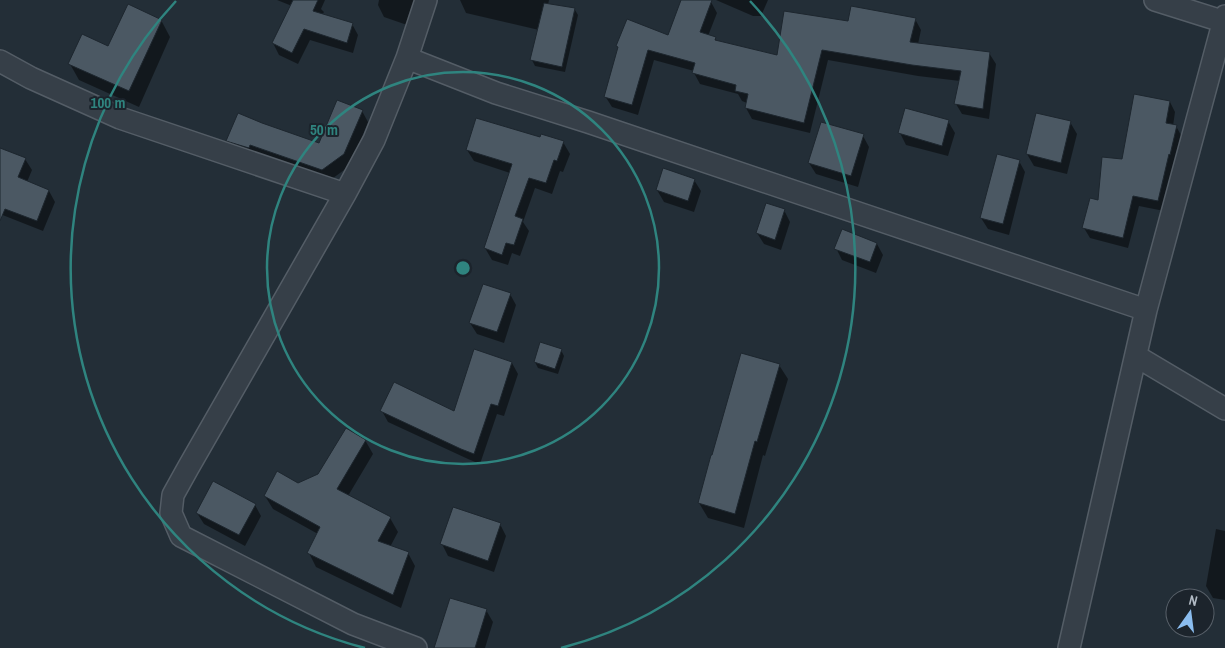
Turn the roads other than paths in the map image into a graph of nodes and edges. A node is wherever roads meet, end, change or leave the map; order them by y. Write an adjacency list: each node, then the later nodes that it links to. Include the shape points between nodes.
1 (426, 0): 4 (street)
2 (1155, 0): 3 (street)
3 (1224, 20): 7 (street)
4 (407, 58): 6 (street, via 374,140); 7 (street, via 496,93)
5 (0, 61): 6 (street, via 120,118)
6 (345, 194): 10 (street, via 188,468 174,495 171,513 181,536 353,624)
7 (1146, 310): 8 (street)
8 (1136, 356): 9 (street); 11 (street)
9 (1225, 410)
10 (416, 648)
11 (1069, 648)

